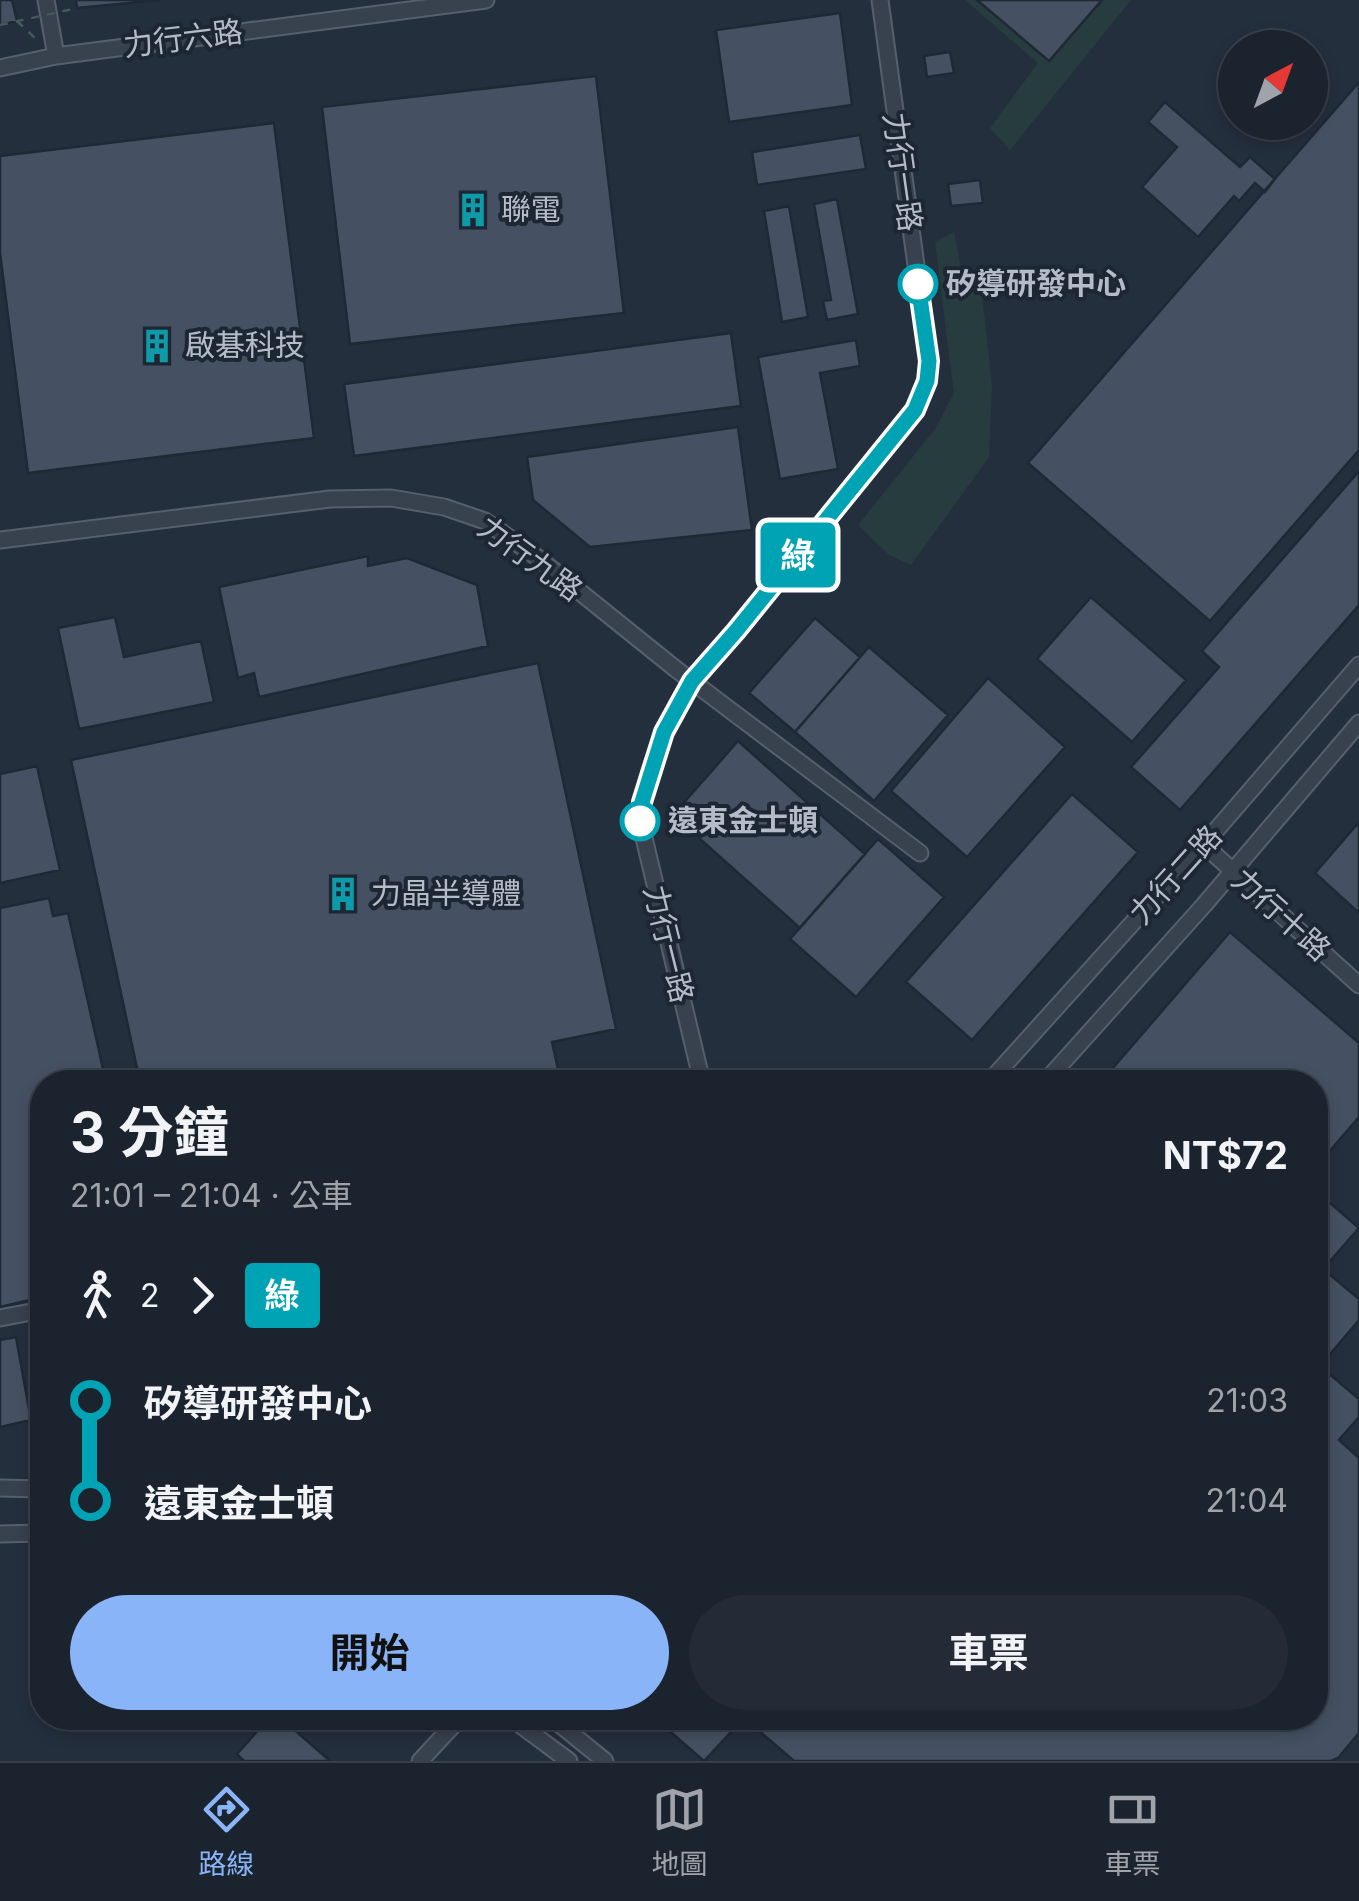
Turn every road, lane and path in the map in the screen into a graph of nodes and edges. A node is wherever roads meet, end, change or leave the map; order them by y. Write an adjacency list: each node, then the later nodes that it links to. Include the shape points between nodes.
1 (46, 0): 9 (street)
2 (486, 0): 4 (street, 力行六路)
3 (880, 0): 13 (street, 力行一路, via 927,381 915,410)
4 (422, 4): 9 (street, 力行六路)
5 (77, 8): 6 (path, bridge)
6 (17, 21): 7 (path, bridge); 8 (path)
7 (0, 26)
8 (35, 38)
9 (56, 56): 10 (street, 力行六路)
10 (0, 68)
11 (0, 540): 13 (street, 力行九路, via 330,499 390,498 444,507 484,521 534,556)
12 (1359, 665): 15 (street, 力行二路)
13 (692, 681): 16 (street, 力行九路); 19 (street, 力行一路, via 664,732 640,821)
14 (1359, 722): 17 (street, 力行二路)
15 (1204, 844): 17 (street, 力行十路); 20 (street, 力行二路)
16 (920, 853)
17 (1232, 872): 18 (street, 力行十路); 21 (street, 力行二路)
18 (1359, 985)
19 (699, 1070)
20 (1000, 1070)
21 (1056, 1070)
22 (30, 1312): 23 (street)
23 (0, 1318)
24 (0, 1488): 25 (street)
25 (30, 1489)
26 (0, 1534): 27 (street)
27 (30, 1534)
28 (449, 1730): 31 (street)
29 (527, 1730): 32 (street)
30 (567, 1730): 33 (street)
31 (420, 1761)
32 (569, 1761)
33 (604, 1761)

